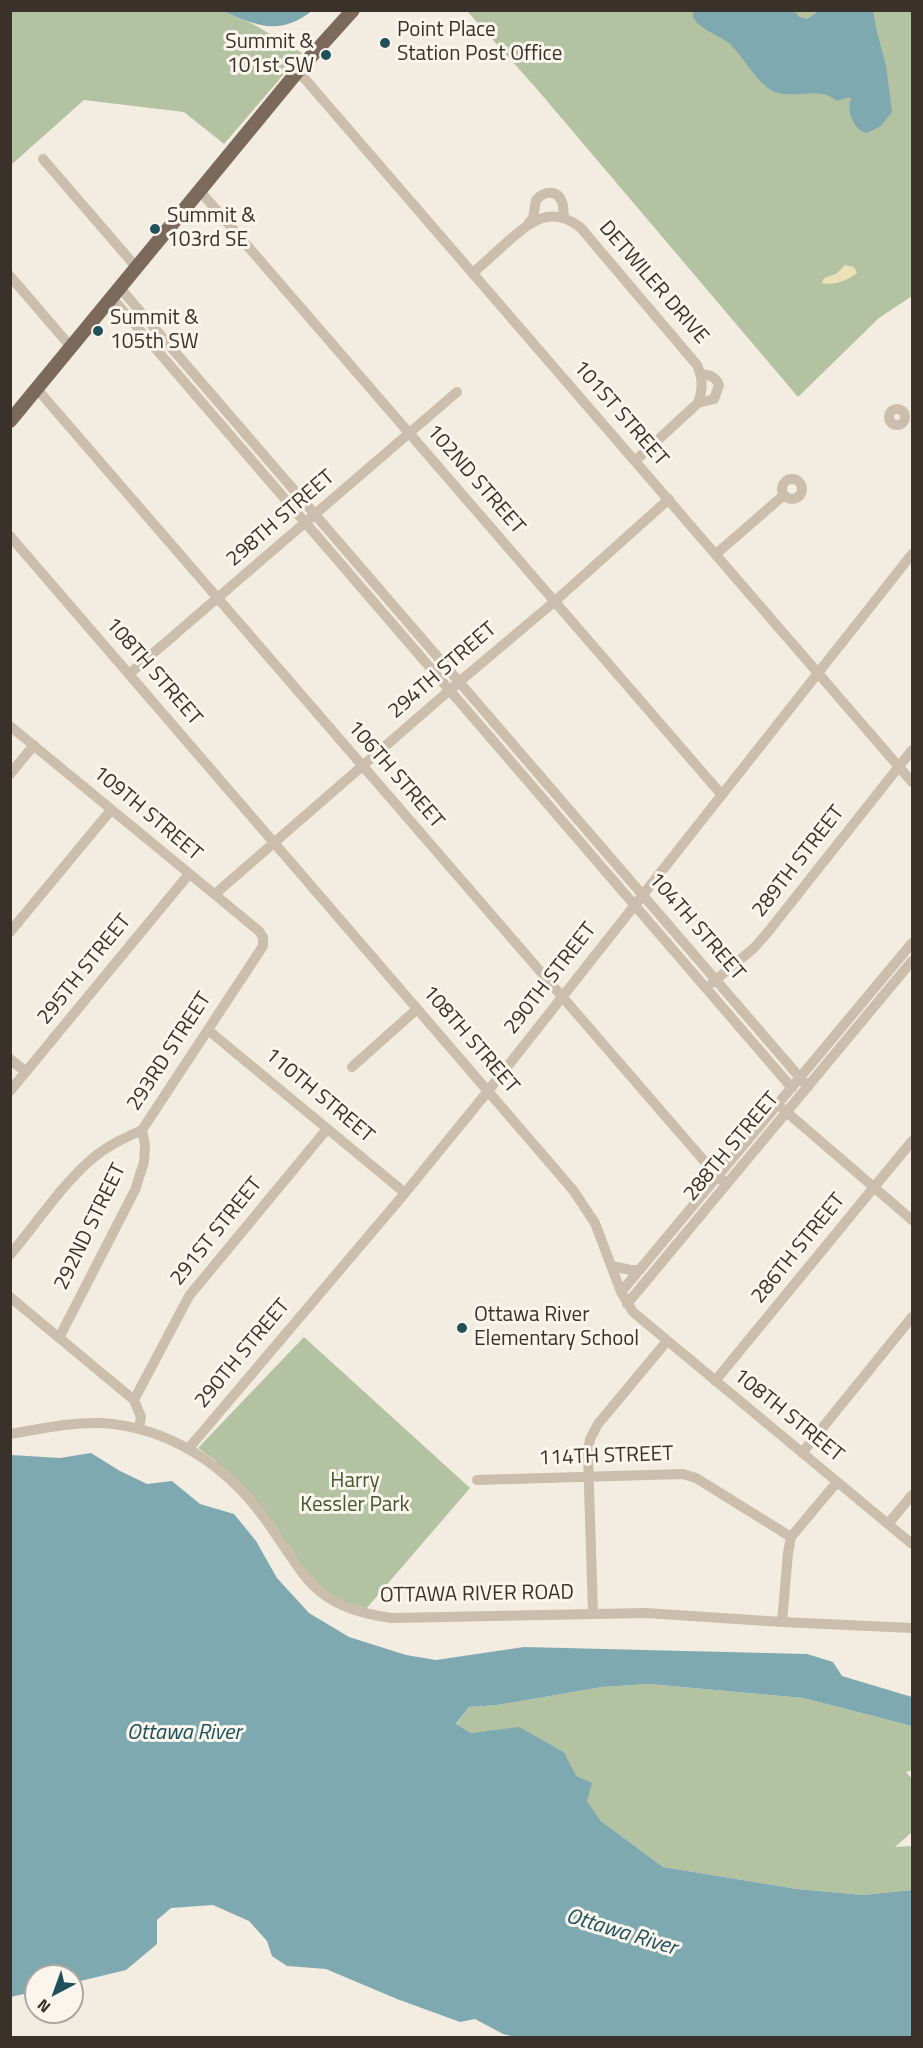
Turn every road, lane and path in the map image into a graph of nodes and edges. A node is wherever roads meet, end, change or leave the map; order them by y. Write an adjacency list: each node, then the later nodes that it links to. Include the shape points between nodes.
1 (353, 10): 2 (main road)
2 (298, 71): 4 (main road); 8 (street, 101ST STREET)
3 (43, 159): 7 (street)
4 (200, 191): 7 (main road); 21 (street, 102ND STREET)
5 (559, 217): 6 (street); 6 (street, via 562,200 545,193 536,200); 12 (street, DETWILER DRIVE, via 580,228)
6 (528, 224): 8 (street)
7 (137, 268): 10 (main road)
8 (473, 273): 22 (street, 101ST STREET)
9 (10, 276): 11 (street)
10 (116, 293): 11 (main road); 15 (street, 104TH STREET); 17 (street, 104TH STREET)
11 (71, 347): 13 (main road)
12 (701, 374): 16 (street, DETWILER DRIVE); 16 (street, via 709,375 720,386 714,399)
13 (37, 389): 18 (main road); 30 (street, 106TH STREET)
14 (457, 392): 21 (street, 298TH STREET)
15 (219, 403): 17 (street); 25 (street, 104TH STREET)
16 (698, 404): 22 (street)
17 (209, 411): 26 (street, 104TH STREET)
18 (10, 421)
19 (903, 422): 20 (street)
20 (912, 430)
21 (410, 434): 25 (street, 298TH STREET); 32 (street, 102ND STREET)
22 (635, 461): 24 (street, 101ST STREET)
23 (784, 495): 28 (street)
24 (669, 500): 28 (street, 101ST STREET); 32 (street, 294TH STREET)
25 (315, 515): 26 (street, 298TH STREET); 31 (street, 104TH STREET)
26 (306, 523): 30 (street, 298TH STREET); 33 (street, 104TH STREET)
27 (10, 536): 35 (street, 108TH STREET)
28 (716, 554): 34 (street, 101ST STREET)
29 (912, 554): 34 (street, 290TH STREET)
30 (218, 598): 35 (street, 298TH STREET); 42 (street, 106TH STREET)
31 (389, 600): 33 (street); 36 (street, 104TH STREET)
32 (554, 602): 36 (street, 294TH STREET); 46 (street, 102ND STREET)
33 (379, 608): 37 (street, 104TH STREET)
34 (818, 673): 41 (street, 101ST STREET); 46 (street, 290TH STREET)
35 (129, 674): 49 (street, 108TH STREET)
36 (459, 682): 37 (street, 294TH STREET); 45 (street, 104TH STREET)
37 (450, 690): 42 (street, 294TH STREET); 47 (street, 104TH STREET)
38 (10, 726): 39 (street, 109TH STREET)
39 (34, 745): 43 (street); 48 (street, 109TH STREET)
40 (912, 750): 41 (street, 289TH STREET)
41 (899, 766): 44 (street, 101ST STREET); 58 (street, 289TH STREET, via 768,932)
42 (363, 767): 49 (street, 294TH STREET); 60 (street, 106TH STREET)
43 (10, 774)
44 (912, 782)
45 (554, 792): 47 (street); 52 (street, 104TH STREET)
46 (721, 794): 52 (street, 290TH STREET)
47 (545, 800): 53 (street, 104TH STREET)
48 (111, 810): 50 (street, 109TH STREET); 55 (street)
49 (274, 843): 51 (street, 294TH STREET); 61 (street, 108TH STREET)
50 (189, 874): 51 (street, 109TH STREET); 66 (street, 295TH STREET)
51 (215, 894): 54 (street, 109TH STREET)
52 (642, 895): 53 (street, 290TH STREET); 58 (street, 104TH STREET)
53 (634, 904): 59 (street, 104TH STREET); 60 (street, 290TH STREET)
54 (259, 931): 63 (street, 293RD STREET, via 263,946)
55 (10, 933)
56 (912, 944): 62 (street, 288TH STREET)
57 (912, 961): 62 (street, 288TH STREET)
58 (716, 980): 59 (street, 289TH STREET); 67 (street, 104TH STREET)
59 (707, 988): 68 (street, 104TH STREET)
60 (561, 998): 70 (street, 290TH STREET); 76 (street, 106TH STREET)
61 (417, 1009): 65 (street); 70 (street, 108TH STREET)
62 (863, 1011): 67 (street, 288TH STREET)
63 (208, 1030): 73 (street, 110TH STREET); 74 (street, 293RD STREET)
64 (10, 1059): 66 (street)
65 (352, 1066)
66 (26, 1072): 69 (street, 295TH STREET)
67 (804, 1082): 68 (street, 288TH STREET); 72 (street, 288TH STREET)
68 (792, 1088): 71 (street, 288TH STREET)
69 (10, 1091)
70 (488, 1091): 78 (street, 290TH STREET); 81 (street, 108TH STREET, via 588,1210)
71 (779, 1103): 72 (street); 76 (street, 288TH STREET)
72 (786, 1112): 76 (street, 288TH STREET); 77 (street)
73 (327, 1129): 78 (street, 110TH STREET); 90 (street, 291ST STREET, via 189,1296)
74 (142, 1130): 80 (street, 293RD STREET, via 116,1142 87,1163); 87 (street, 292ND STREET, via 144,1162 135,1190)
75 (912, 1141): 77 (street, 286TH STREET)
76 (722, 1180): 82 (street, 288TH STREET); 85 (street, 288TH STREET)
77 (874, 1187): 79 (street); 89 (street, 286TH STREET)
78 (405, 1193): 93 (street, 290TH STREET)
79 (912, 1220)
80 (10, 1255)
81 (612, 1266): 82 (street); 83 (street, 108TH STREET)
82 (640, 1270): 83 (street, 288TH STREET)
83 (621, 1292): 85 (street, 108TH STREET)
84 (10, 1297): 87 (street)
85 (627, 1304): 88 (street, 108TH STREET)
86 (912, 1317): 94 (street)
87 (59, 1338): 90 (street)
88 (667, 1341): 89 (street, 108TH STREET); 95 (street, via 597,1424 590,1439)
89 (715, 1381): 94 (street, 108TH STREET)
90 (134, 1400): 91 (street, via 141,1417)
91 (139, 1429): 92 (street, OTTAWA RIVER ROAD, via 101,1423); 93 (street, OTTAWA RIVER ROAD)
92 (10, 1434)
93 (189, 1448): 102 (street, OTTAWA RIVER ROAD, via 231,1480 264,1518 304,1576 343,1607 391,1618)
94 (802, 1453): 97 (street, 108TH STREET)
95 (589, 1478): 96 (street, 114TH STREET); 100 (street, 114TH STREET, via 683,1474 696,1478); 102 (street)
96 (477, 1480)
97 (837, 1482): 99 (street, 108TH STREET); 100 (street)
98 (912, 1495): 99 (street)
99 (888, 1524): 101 (street, 108TH STREET)
100 (791, 1537): 103 (street)
101 (912, 1544)
102 (592, 1613): 103 (street, OTTAWA RIVER ROAD, via 672,1613)
103 (782, 1622): 104 (street, OTTAWA RIVER ROAD)
104 (912, 1628)

